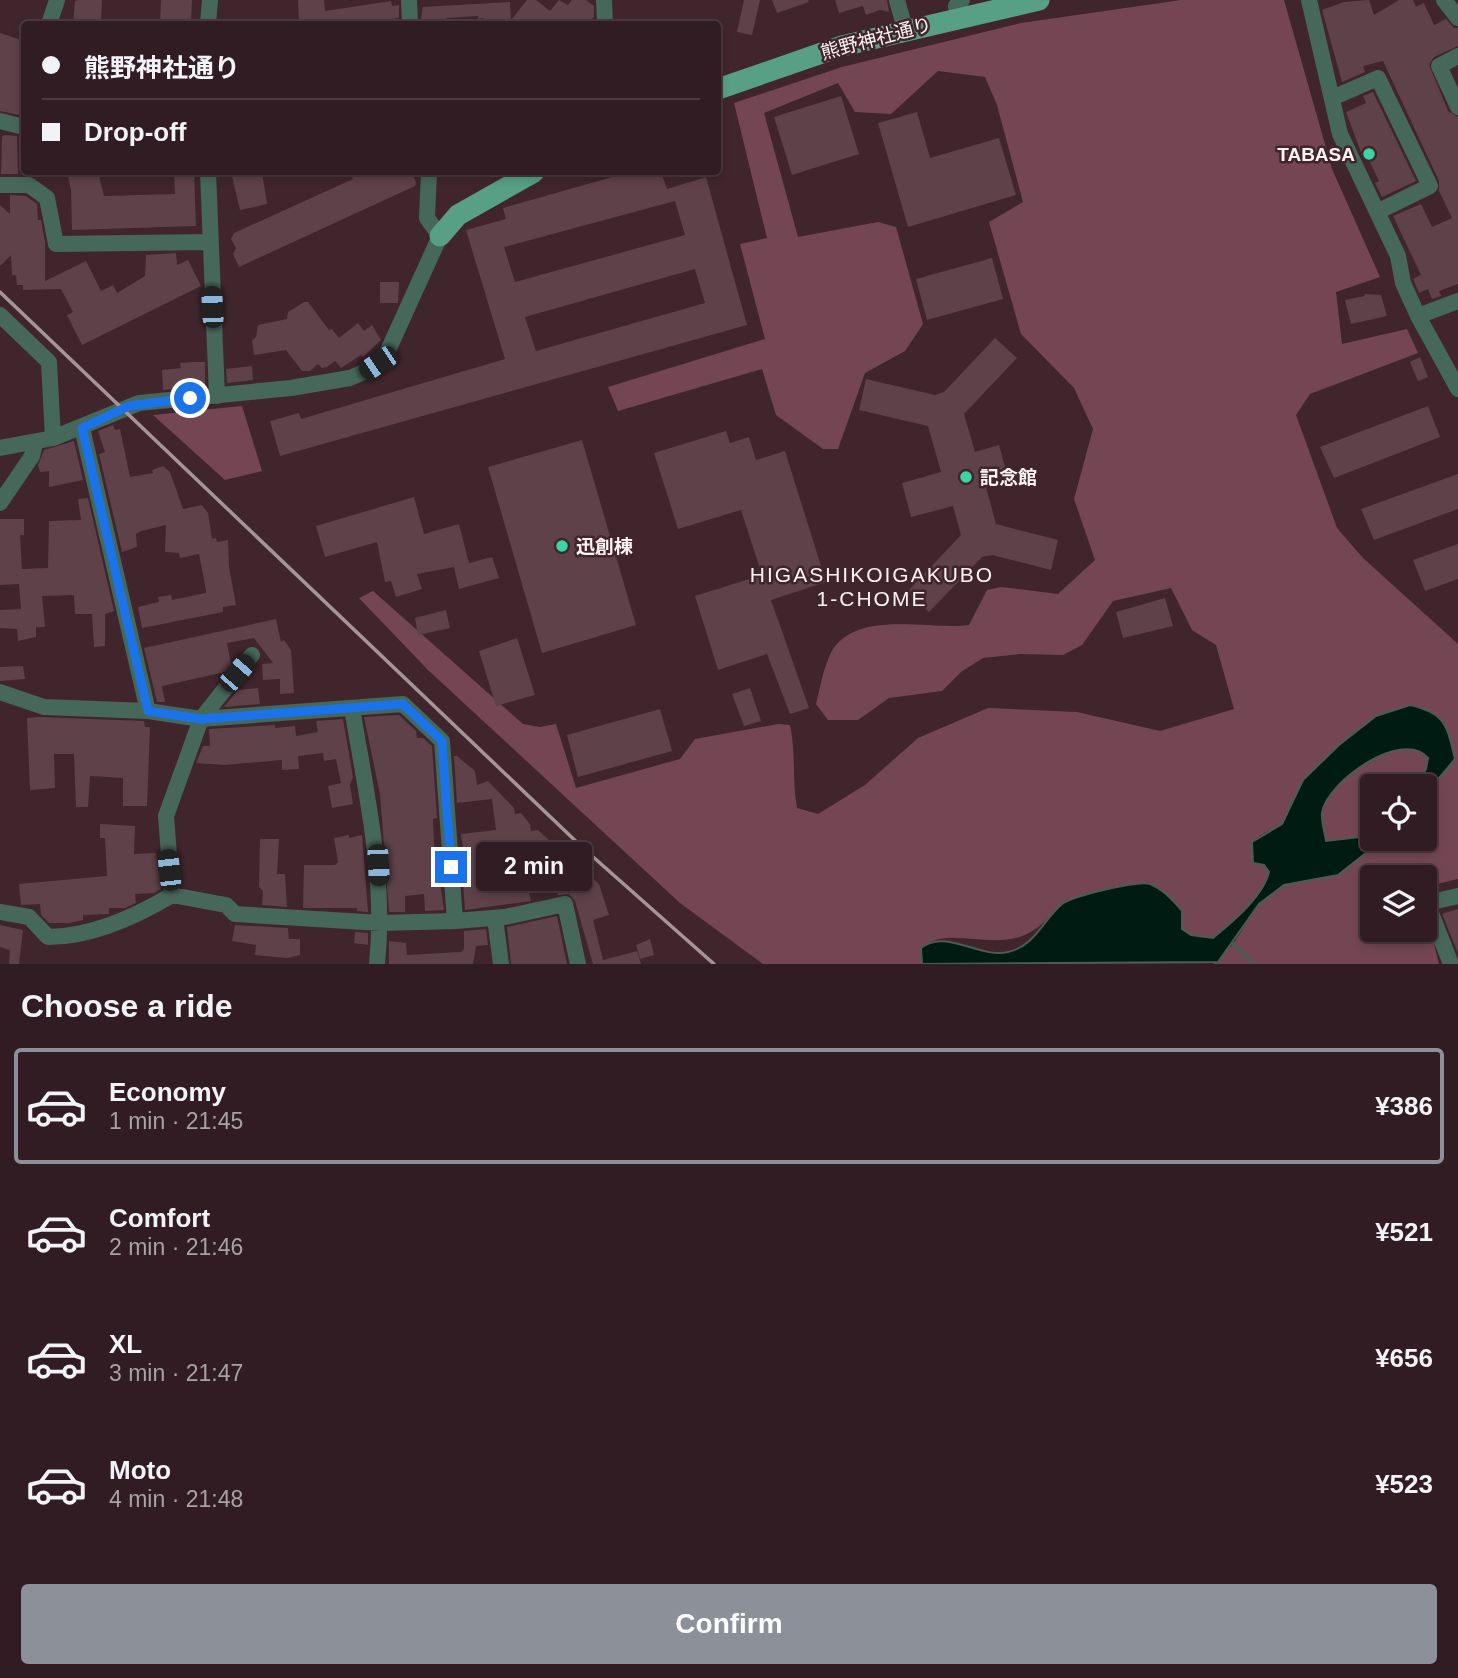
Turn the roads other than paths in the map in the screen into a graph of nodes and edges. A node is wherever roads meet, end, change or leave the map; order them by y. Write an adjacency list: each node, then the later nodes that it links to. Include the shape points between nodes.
1 (57, 0): 11 (street)
2 (210, 0): 12 (street)
3 (409, 0): 13 (street)
4 (604, 0): 14 (street)
5 (897, 0): 15 (street)
6 (1039, 0): 9 (main road, 熊野神社通り)
7 (1309, 0): 18 (street)
8 (1444, 0): 10 (street)
9 (960, 9): 15 (main road, 熊野神社通り)
10 (1458, 18)
11 (51, 21)
12 (208, 21)
13 (410, 21)
14 (605, 21)
15 (905, 29): 17 (main road, 熊野神社通り, via 811,55)
16 (1458, 56): 19 (street, via 1438,66)
17 (721, 88)
18 (1332, 99): 27 (street, via 1340,134); 27 (street, via 1378,78 1430,186)
19 (1458, 107)
20 (0, 121): 21 (street)
21 (21, 126)
22 (208, 175): 29 (street)
23 (429, 175): 28 (street, via 427,218)
24 (529, 175): 28 (main road, via 458,215)
25 (29, 178): 26 (street); 29 (street, via 47,198 56,244)
26 (0, 185)
27 (1377, 212): 32 (street)
28 (440, 236): 34 (street, via 386,355 378,363 350,378)
29 (208, 242): 34 (street)
30 (1458, 302): 32 (street)
31 (0, 315): 36 (street, via 49,362)
32 (1418, 316): 33 (street)
33 (1458, 389)
34 (217, 396): 35 (street, via 129,406)
35 (82, 428): 36 (street); 43 (street)
36 (53, 438): 37 (street)
37 (35, 443): 38 (street); 39 (street, via 32,456)
38 (0, 447)
39 (0, 503)
40 (252, 655): 44 (street)
41 (0, 692): 43 (street, via 44,706)
42 (352, 708): 44 (street); 49 (street, via 403,704 442,741); 50 (street, via 378,865)
43 (148, 711): 44 (street)
44 (201, 719): 45 (street, via 166,816)
45 (172, 895): 47 (street, via 133,916 63,937 48,937 29,917); 50 (street, via 226,905 235,914)
46 (1458, 896): 54 (street, via 1427,903)
47 (0, 912)
48 (495, 918): 49 (street); 52 (street); 53 (street, via 565,904)
49 (455, 922): 50 (street)
50 (381, 923): 51 (street)
51 (377, 964)
52 (501, 964)
53 (578, 964)
54 (1451, 964)

